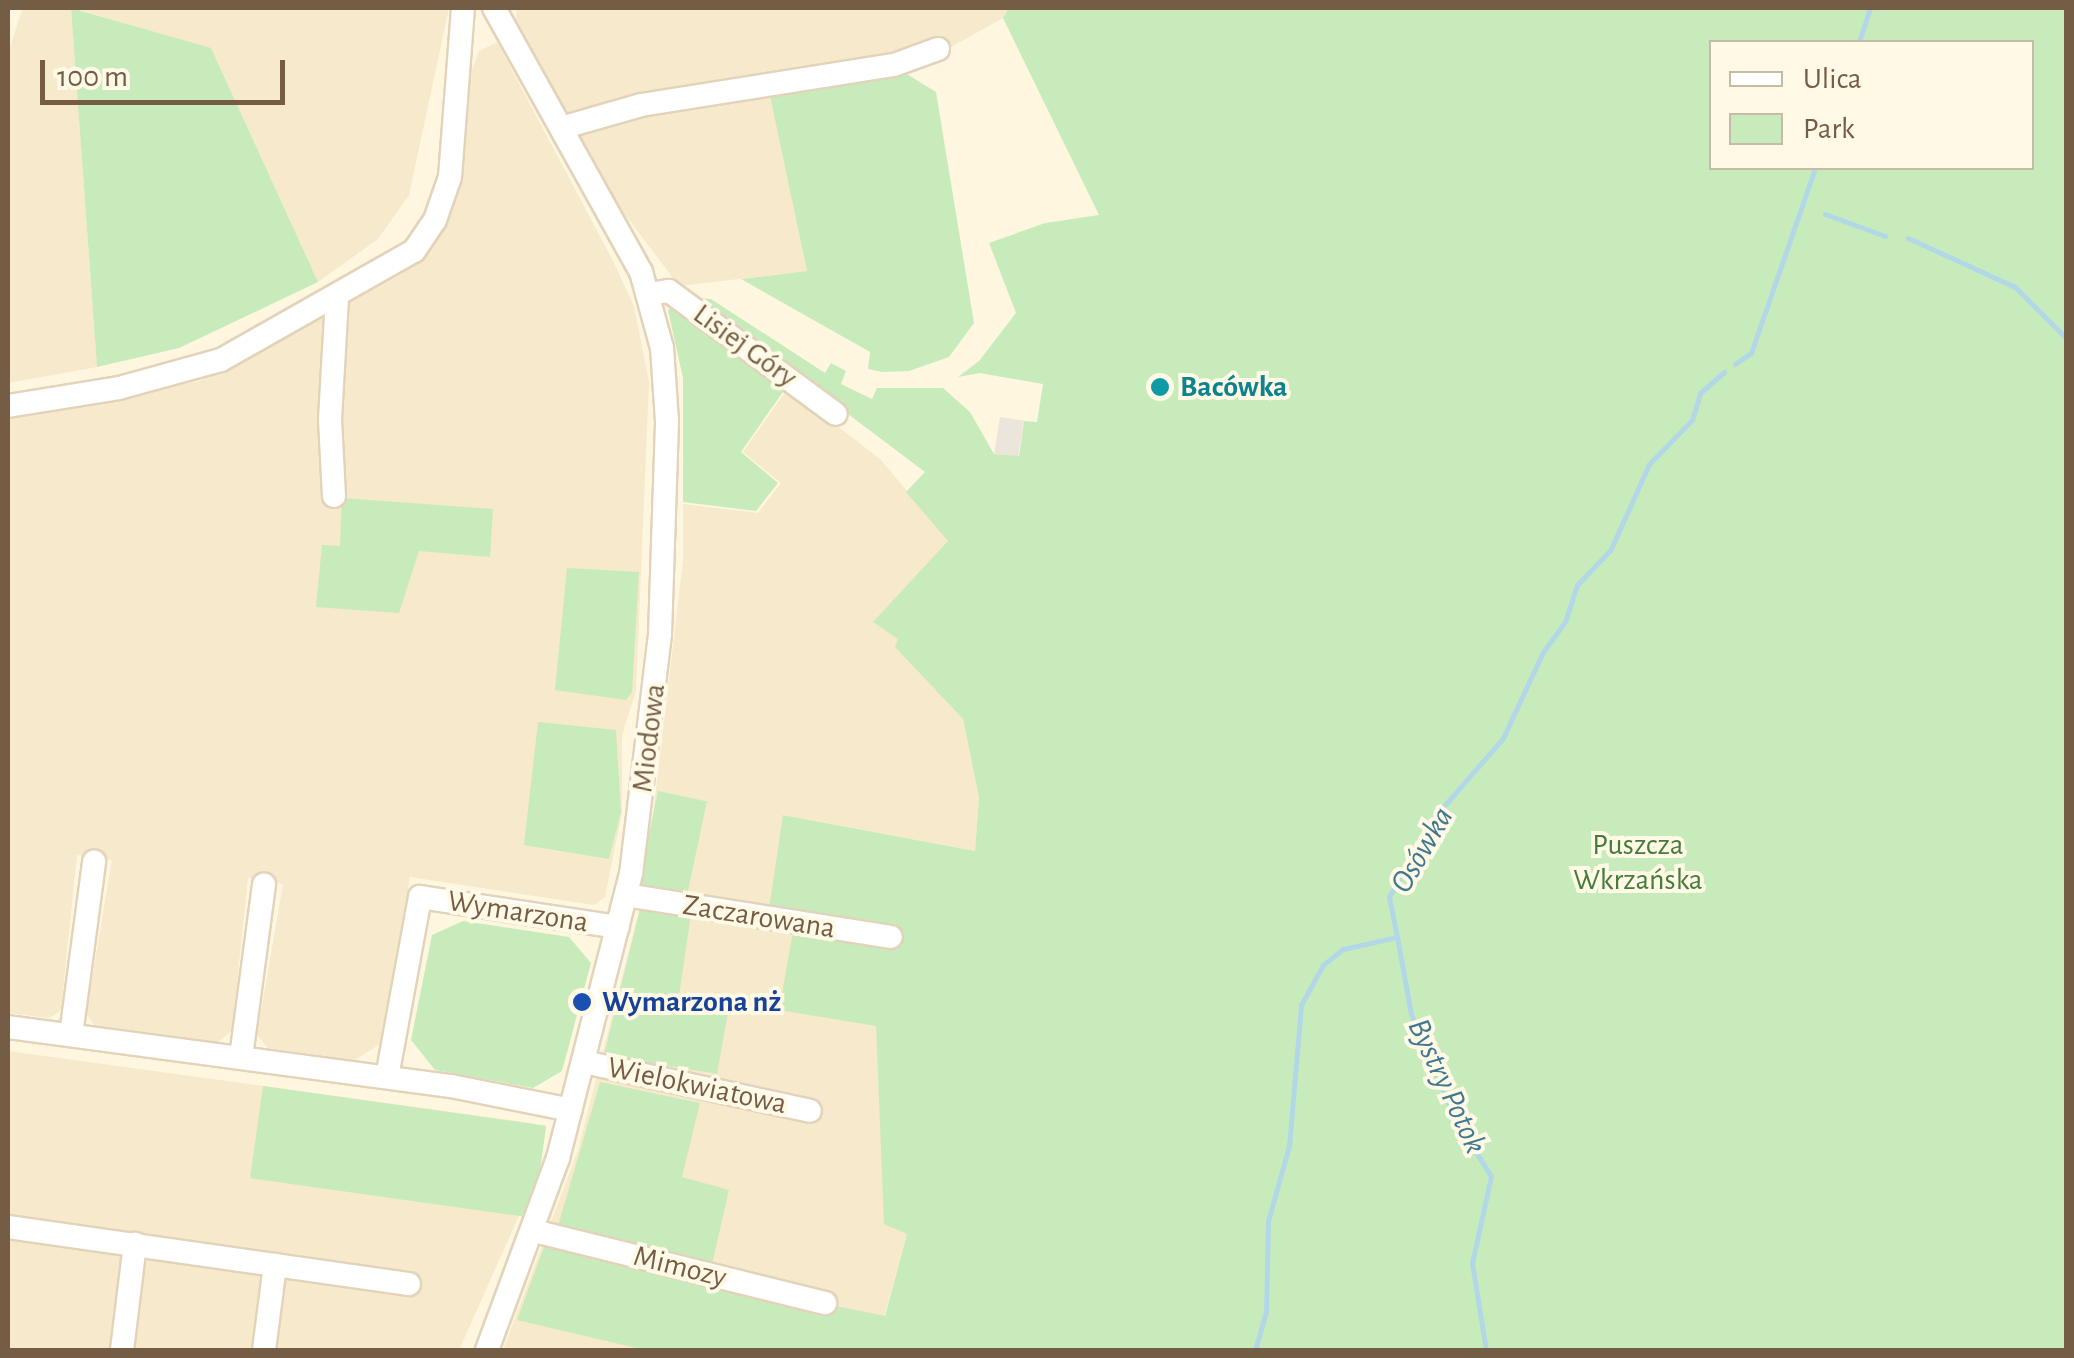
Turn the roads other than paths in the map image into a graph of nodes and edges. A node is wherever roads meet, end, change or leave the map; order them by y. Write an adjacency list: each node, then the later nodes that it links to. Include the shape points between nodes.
1 (462, 8): 6 (street, via 450,177 441,206 414,252)
2 (494, 8): 4 (street, Miodowa)
3 (938, 48): 4 (street, via 894,65 641,105)
4 (560, 128): 5 (street, Miodowa, via 625,238)
5 (648, 294): 8 (street, Lisiej Góry, via 669,291); 12 (street, Miodowa, via 667,398 662,608)
6 (337, 298): 7 (street, via 196,369); 9 (street, via 330,419)
7 (8, 406)
8 (836, 414)
9 (334, 496)
10 (94, 862): 16 (street)
11 (264, 886): 17 (street)
12 (626, 895): 13 (street, Miodowa); 14 (street, Zaczarowana, via 862,944)
13 (618, 927): 18 (street, Miodowa); 19 (street, Wymarzona, via 420,897)
14 (891, 937)
15 (8, 1027): 16 (street)
16 (71, 1035): 17 (street)
17 (241, 1058): 19 (street)
18 (584, 1062): 20 (street, Miodowa); 21 (street, Wielokwiatowa)
19 (388, 1077): 20 (street)
20 (571, 1110): 23 (street, Miodowa)
21 (810, 1110)
22 (8, 1227): 24 (street)
23 (534, 1231): 27 (street, Mimozy); 30 (street, Miodowa)
24 (135, 1244): 25 (street); 28 (street)
25 (275, 1264): 26 (street); 29 (street)
26 (409, 1284)
27 (825, 1303)
28 (122, 1350)
29 (264, 1350)
30 (487, 1350)

